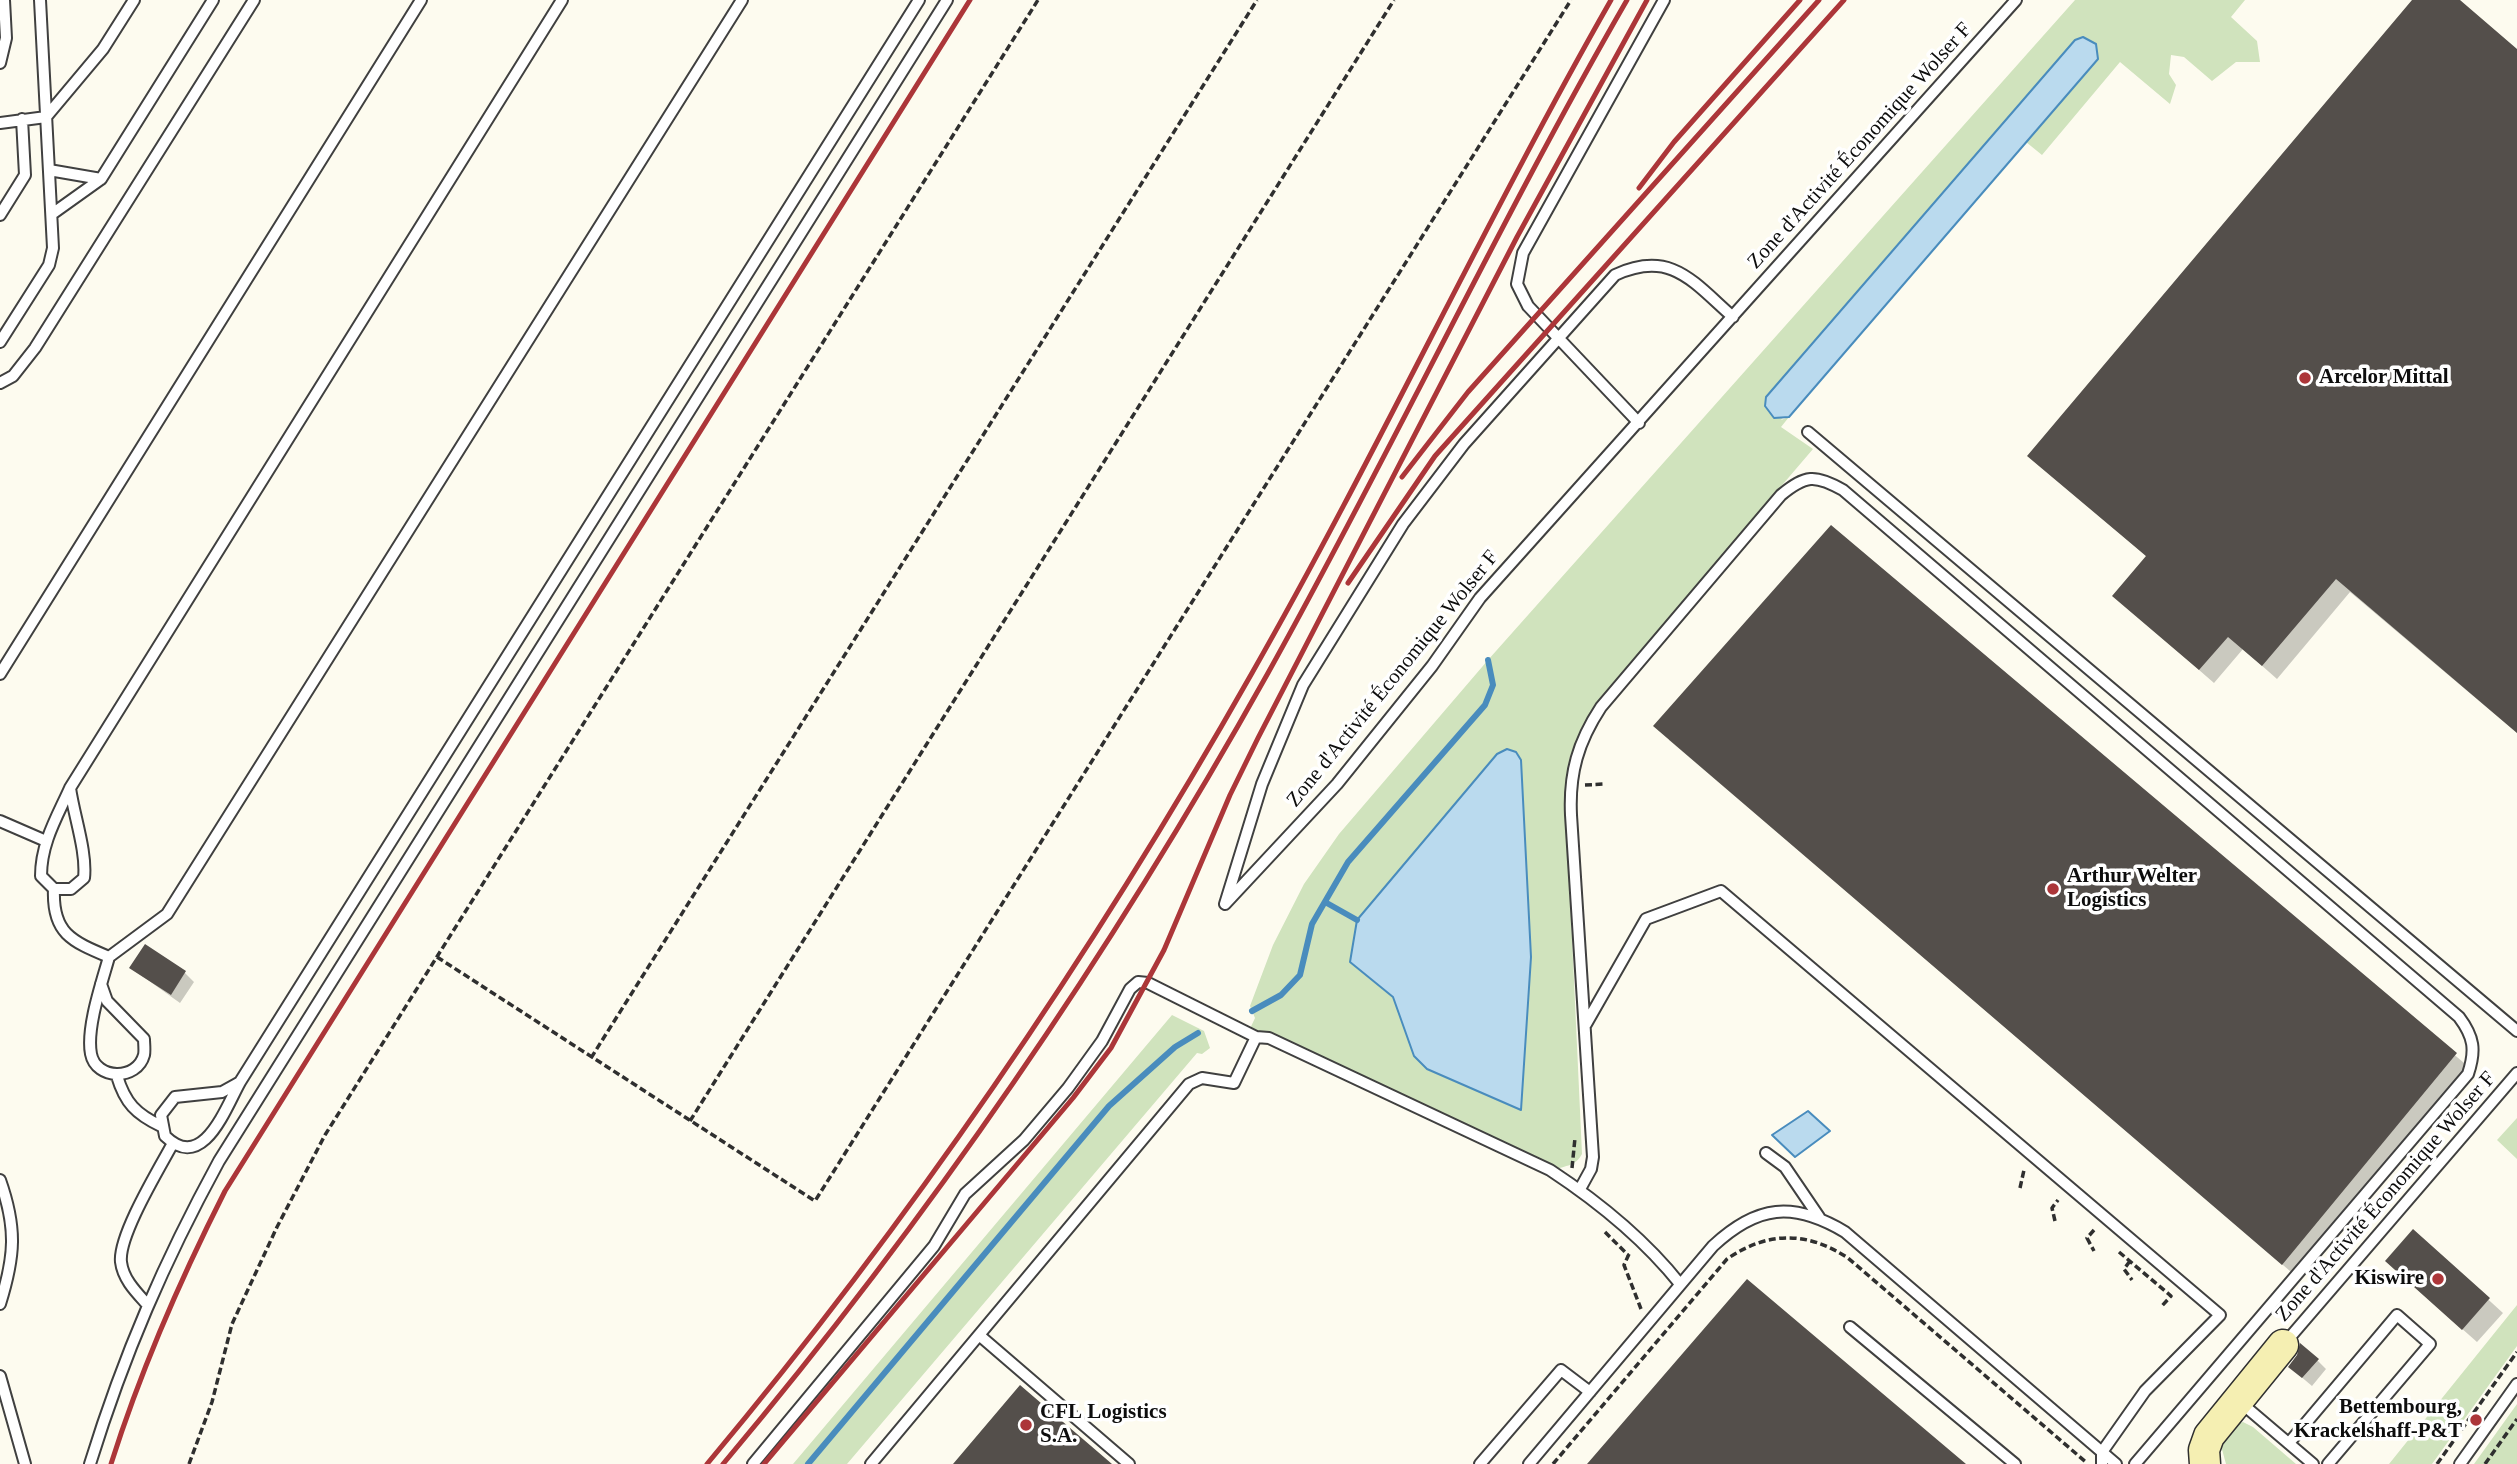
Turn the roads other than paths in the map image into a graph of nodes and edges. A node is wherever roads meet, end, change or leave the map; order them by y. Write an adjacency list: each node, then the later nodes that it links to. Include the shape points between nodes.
1 (4, 0): 15 (lane, via 6,38)
2 (40, 0): 14 (lane)
3 (51, 0): 14 (lane)
4 (134, 0): 17 (lane, via 103,50)
5 (213, 0): 21 (lane)
6 (254, 0): 27 (lane, via 35,348 13,376)
7 (421, 0): 30 (lane)
8 (562, 0): 31 (lane)
9 (742, 0): 35 (lane, via 189,882 155,926)
10 (919, 0): 42 (lane)
11 (947, 0): 50 (lane, via 219,1161)
12 (1664, 0): 25 (lane, via 1523,253 1517,284 1528,306)
13 (2016, 0): 24 (lane, Zone d'Activité Économique Wolser F)
14 (41, 15): 17 (lane)
15 (2, 49): 16 (lane)
16 (0, 63)
17 (46, 117): 18 (lane); 20 (lane)
18 (22, 119): 19 (lane); 23 (lane, via 25,176)
19 (0, 122)
20 (49, 170): 21 (lane); 22 (lane)
21 (101, 179): 22 (lane)
22 (52, 214): 26 (lane, via 49,265)
23 (0, 215)
24 (1733, 317): 25 (lane, Zone d'Activité Économique Wolser F, via 1688,278 1660,264 1635,266 1615,275); 28 (lane, Zone d'Activité Économique Wolser F)
25 (1558, 339): 28 (lane); 28 (lane, Zone d'Activité Économique Wolser F, via 1464,444 1403,524 1303,685 1262,784 1225,904 1337,784 1480,598)
26 (0, 342)
27 (0, 383)
28 (1639, 423)
29 (1808, 432): 38 (lane)
30 (0, 674)
31 (71, 788): 33 (lane); 34 (lane, via 86,861 85,878 71,890)
32 (0, 821): 33 (lane)
33 (46, 841): 34 (lane, via 41,876)
34 (54, 888): 35 (lane, via 53,912 63,932)
35 (109, 957): 36 (lane)
36 (102, 984): 41 (lane, via 91,1055 101,1070); 41 (lane, via 107,1001 144,1039 144,1056 134,1070)
37 (1586, 1024): 47 (lane, via 1593,1157); 60 (lane, via 1646,919 1721,891 2220,1315 2145,1391); 70 (lane, via 1570,786 1574,758 1585,731 1781,495 1799,480 1822,478 1843,489 2459,1017 2472,1034 2475,1054 2468,1074)
38 (2517, 1031)
39 (1252, 1035): 47 (lane, via 1269,1038 1472,1131); 53 (lane, via 1234,1083 1202,1078 1189,1084); 63 (lane, via 1138,982 1068,1088 1024,1140 965,1194 934,1246)
40 (2517, 1073): 54 (lane, Zone d'Activité Économique Wolser F)
41 (117, 1076): 43 (lane, via 123,1097 137,1115)
42 (240, 1082): 43 (lane, via 222,1092 175,1097 166,1105); 44 (lane, via 208,1139 191,1147)
43 (162, 1126): 44 (lane)
44 (173, 1143): 50 (lane, via 124,1240 121,1263 130,1285)
45 (1766, 1153): 48 (lane, via 1785,1167)
46 (0, 1180): 51 (lane, via 14,1231 11,1269)
47 (1580, 1189): 49 (lane)
48 (1819, 1217): 49 (lane, via 1791,1211 1761,1214 1735,1226); 60 (lane, via 1844,1232)
49 (1681, 1284): 57 (lane)
50 (146, 1303): 62 (lane)
51 (0, 1304)
52 (1850, 1327): 68 (lane)
53 (979, 1335): 64 (lane); 65 (lane)
54 (2283, 1345): 58 (main road)
55 (0, 1376): 61 (lane)
56 (2517, 1384): 74 (lane)
57 (1590, 1392): 66 (lane, via 1562,1370); 67 (lane)
58 (2238, 1400): 59 (lane); 71 (main road, via 2209,1437)
59 (2289, 1443): 72 (lane); 73 (lane, via 2397,1315 2430,1344)
60 (2102, 1458): 69 (lane)
61 (24, 1464)
62 (90, 1464)
63 (752, 1464)
64 (871, 1464)
65 (1129, 1464)
66 (1480, 1464)
67 (1529, 1464)
68 (2015, 1464)
69 (2116, 1464)
70 (2135, 1464)
71 (2205, 1464)
72 (2313, 1464)
73 (2328, 1464)
74 (2460, 1464)

